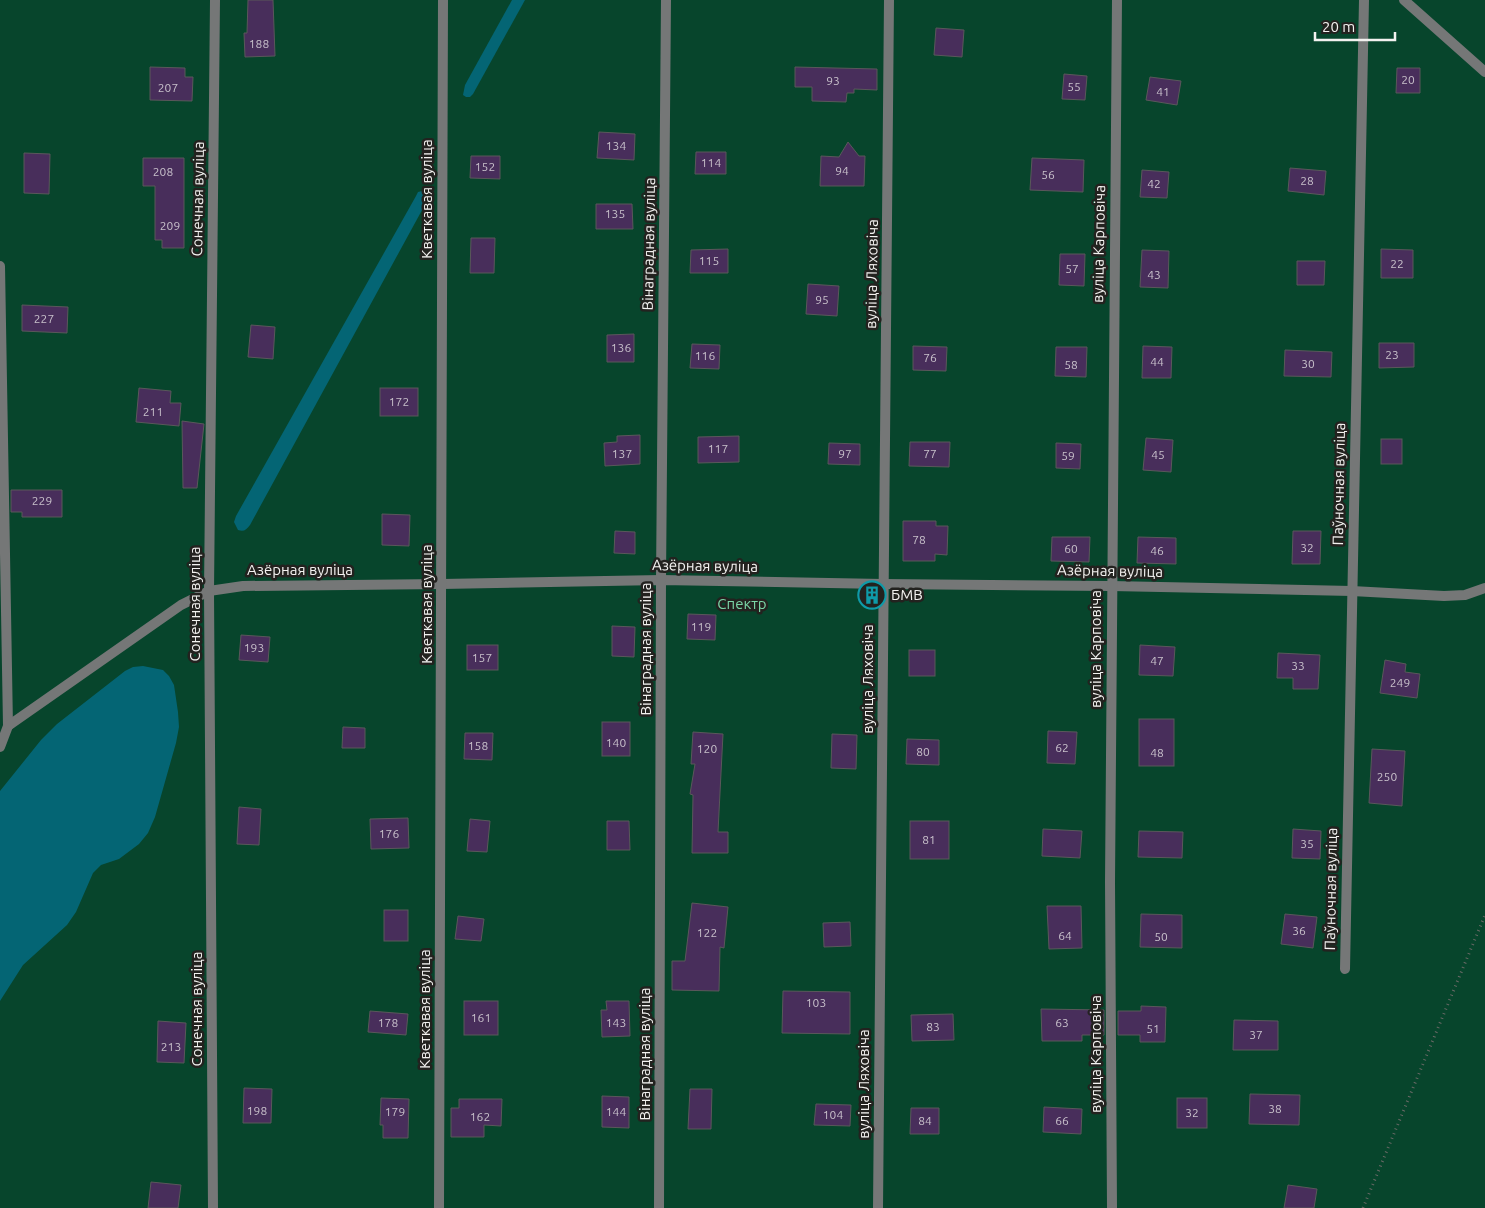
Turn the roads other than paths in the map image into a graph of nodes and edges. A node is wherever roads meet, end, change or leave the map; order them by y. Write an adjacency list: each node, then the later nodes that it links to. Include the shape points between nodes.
1 (215, 0): 15 (street, Сонечная вуліца)
2 (442, 0): 11 (street, Кветкавая вуліца)
3 (666, 0): 10 (street, Вінаградная вуліца)
4 (889, 0): 12 (street, вуліца Ляховіча)
5 (1117, 0): 13 (street, вуліца Карповіча)
6 (1364, 0): 16 (street, Паўночная вуліца)
7 (1404, 0): 8 (street)
8 (1485, 72)
9 (0, 266): 17 (street)
10 (661, 580): 11 (street, Азёрная вуліца); 12 (street, Азёрная вуліца); 22 (street, Вінаградная вуліца)
11 (442, 584): 15 (street, Азёрная вуліца, via 243,586); 21 (street, Кветкавая вуліца)
12 (883, 584): 13 (street, Азёрная вуліца); 23 (street, вуліца Ляховіча)
13 (1112, 586): 16 (street, Азёрная вуліца); 24 (street, вуліца Карповіча)
14 (1485, 588): 16 (street, Азёрная вуліца, via 1465,595 1444,596)
15 (209, 591): 17 (street, Азёрная вуліца, via 181,605); 20 (street, Сонечная вуліца)
16 (1352, 591): 19 (street, Паўночная вуліца)
17 (8, 726): 18 (street)
18 (0, 748)
19 (1345, 969)
20 (213, 1208)
21 (439, 1208)
22 (659, 1208)
23 (878, 1208)
24 (1112, 1208)

